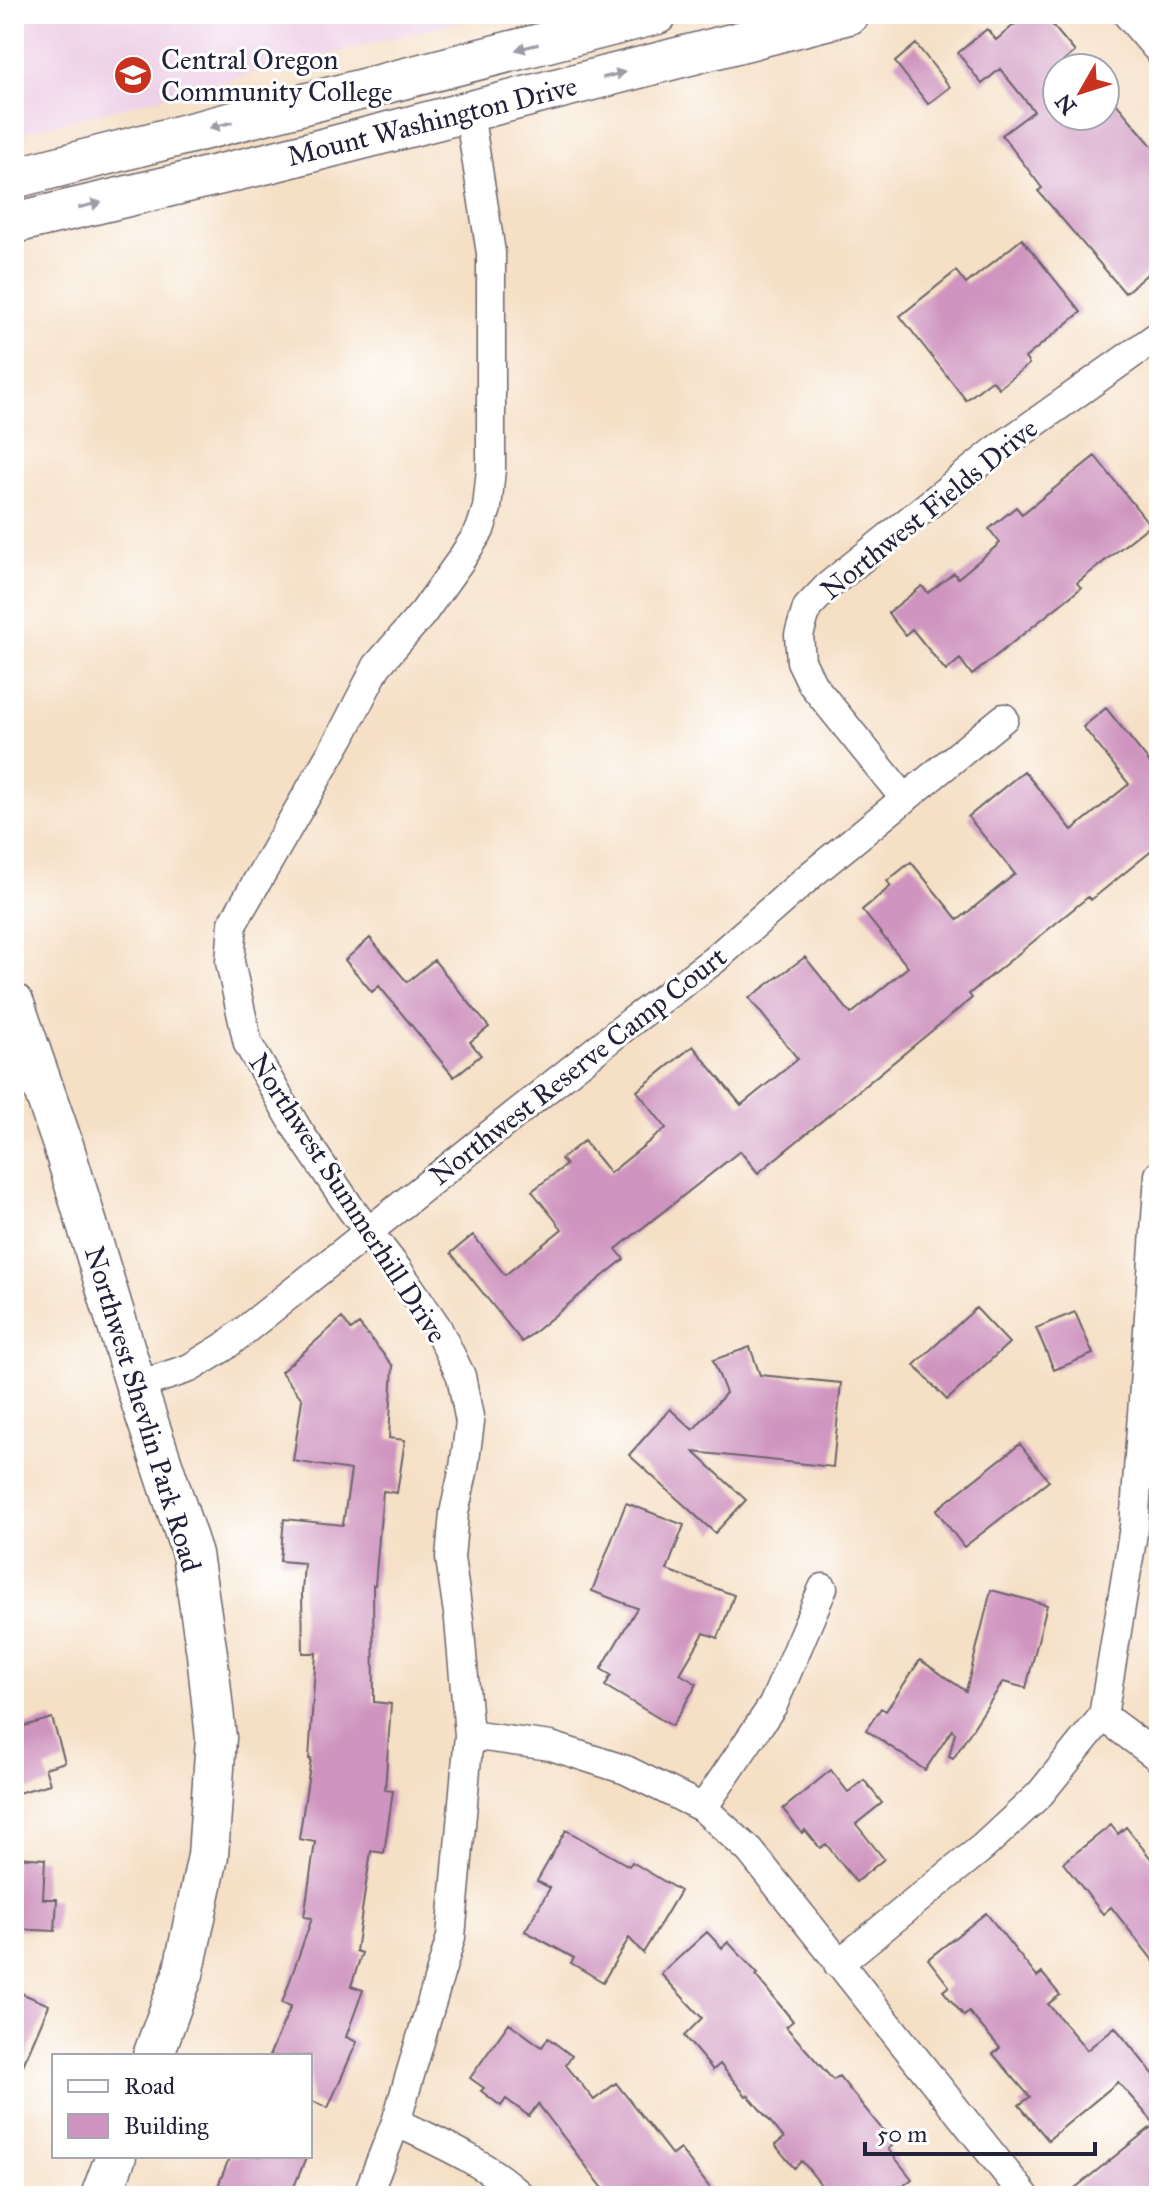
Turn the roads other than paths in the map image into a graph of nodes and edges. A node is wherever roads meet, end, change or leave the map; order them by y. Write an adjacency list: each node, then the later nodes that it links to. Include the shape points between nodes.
1 (657, 14): 6 (main road, Mount Washington Drive, one-way to 6)
2 (849, 14): 5 (main road, Mount Washington Drive, one-way to 2)
3 (1127, 14): 4 (street)
4 (1159, 51)
5 (469, 112): 7 (main road, Mount Washington Drive, one-way to 5); 13 (street, Northwest Summerhill Drive, via 491,253 487,508 460,561 377,666 233,923 230,962 248,1044 298,1130)
6 (14, 178)
7 (14, 223)
8 (1159, 335): 10 (street, Northwest Fields Drive, via 995,451 807,608 799,635 801,661 812,684)
9 (1004, 718): 10 (street, Northwest Reserve Camp Court)
10 (905, 799): 13 (street, Northwest Reserve Camp Court, via 714,960)
11 (14, 1004): 14 (main road, Northwest Shevlin Park Road)
12 (1159, 1175): 16 (street, via 1134,1527)
13 (369, 1231): 14 (street, Northwest Reserve Camp Court, via 224,1347 190,1368); 17 (street, Northwest Summerhill Drive, via 437,1327 461,1376 470,1422 450,1558)
14 (136, 1386): 21 (main road, Northwest Shevlin Park Road, via 192,1554 216,1738 208,1856 183,1974)
15 (823, 1588): 19 (street, via 773,1705)
16 (1103, 1716): 18 (street); 20 (street, via 1040,1794)
17 (469, 1735): 19 (street, via 551,1746 596,1760); 22 (street, Northwest Summerhill Drive, via 451,1937)
18 (1159, 1758)
19 (703, 1808): 20 (street, via 750,1851)
20 (838, 1964): 27 (street)
21 (154, 2054)
22 (396, 2122): 25 (street, Northwest Summerhill Drive); 26 (street, via 469,2157)
23 (115, 2158): 24 (main road)
24 (101, 2196)
25 (367, 2196)
26 (521, 2196)
27 (1025, 2196)

